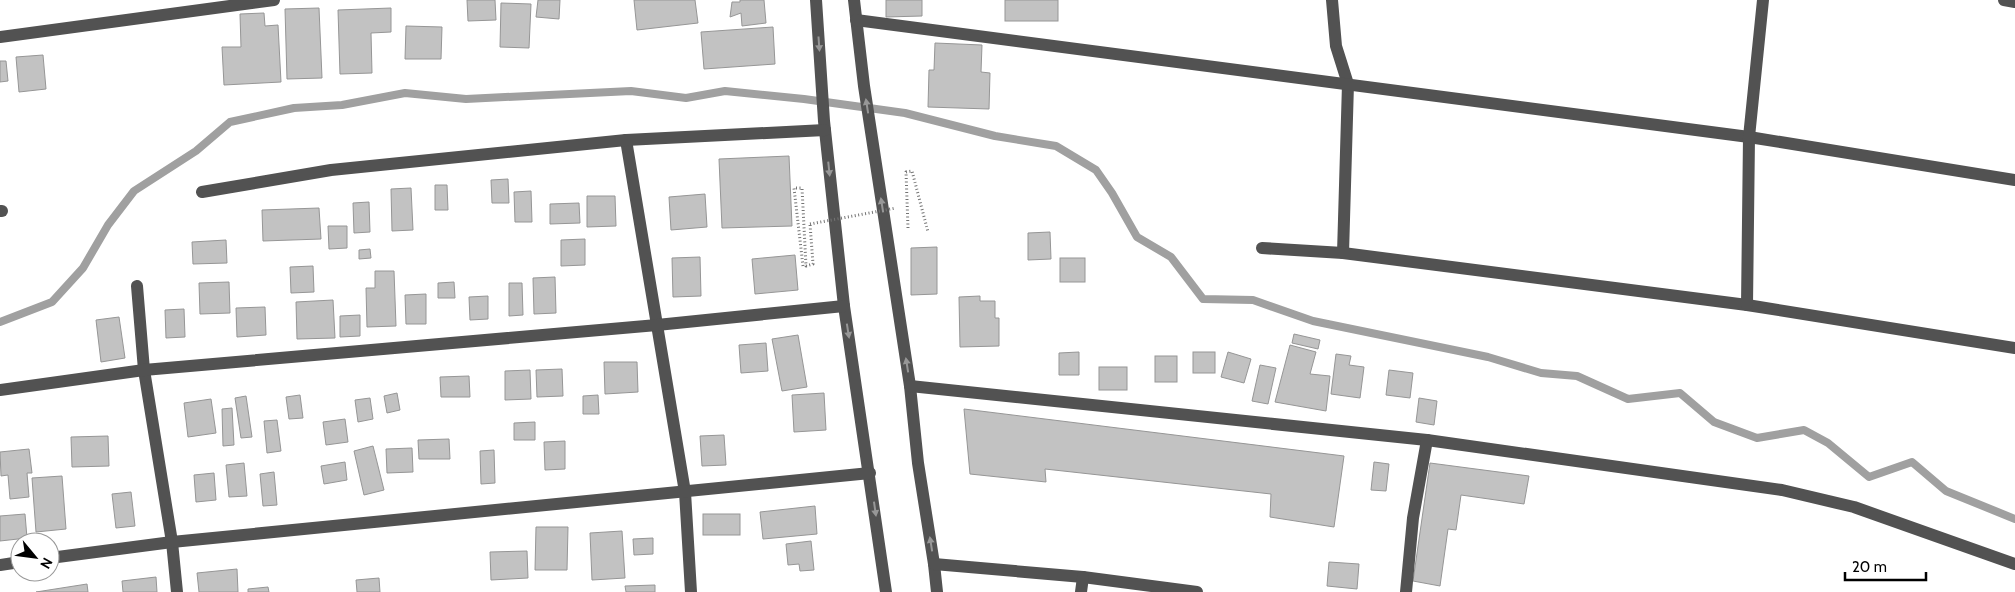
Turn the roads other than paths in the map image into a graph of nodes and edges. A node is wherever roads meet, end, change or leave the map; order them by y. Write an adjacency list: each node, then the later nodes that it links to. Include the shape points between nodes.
1 (274, 0): 9 (street)
2 (816, 0): 11 (street, one-way to 11)
3 (854, 0): 8 (street)
4 (1332, 0): 10 (street, via 1336,46)
5 (1763, 0): 12 (street)
6 (2004, 0): 7 (street)
7 (2015, 2)
8 (856, 20): 10 (street); 24 (street, one-way to 8)
9 (0, 37)
10 (1348, 84): 12 (street); 17 (street)
11 (824, 126): 13 (street); 20 (street, one-way to 20)
12 (1749, 137): 14 (street); 19 (street)
13 (626, 140): 15 (street, via 330,170); 21 (street)
14 (2015, 180)
15 (202, 192)
16 (1262, 248): 17 (street)
17 (1343, 253): 19 (street)
18 (137, 286): 23 (street)
19 (1747, 305): 22 (street)
20 (844, 306): 21 (street); 27 (street, one-way to 27)
21 (657, 325): 23 (street); 28 (street)
22 (2015, 348)
23 (144, 370): 25 (street); 29 (street)
24 (910, 386): 26 (street); 31 (street, one-way to 24)
25 (0, 390)
26 (1427, 440): 32 (street, via 1782,490 1854,507); 40 (street, via 1413,518)
27 (870, 473): 28 (street); 36 (street, one-way to 36)
28 (685, 492): 29 (street); 35 (street)
29 (172, 542): 30 (street); 34 (street)
30 (60, 557)
31 (934, 564): 33 (street); 37 (street)
32 (2015, 564)
33 (1083, 577): 38 (street); 39 (street)
34 (178, 592)
35 (691, 592)
36 (886, 592)
37 (937, 592)
38 (1081, 592)
39 (1197, 592)
40 (1406, 592)

